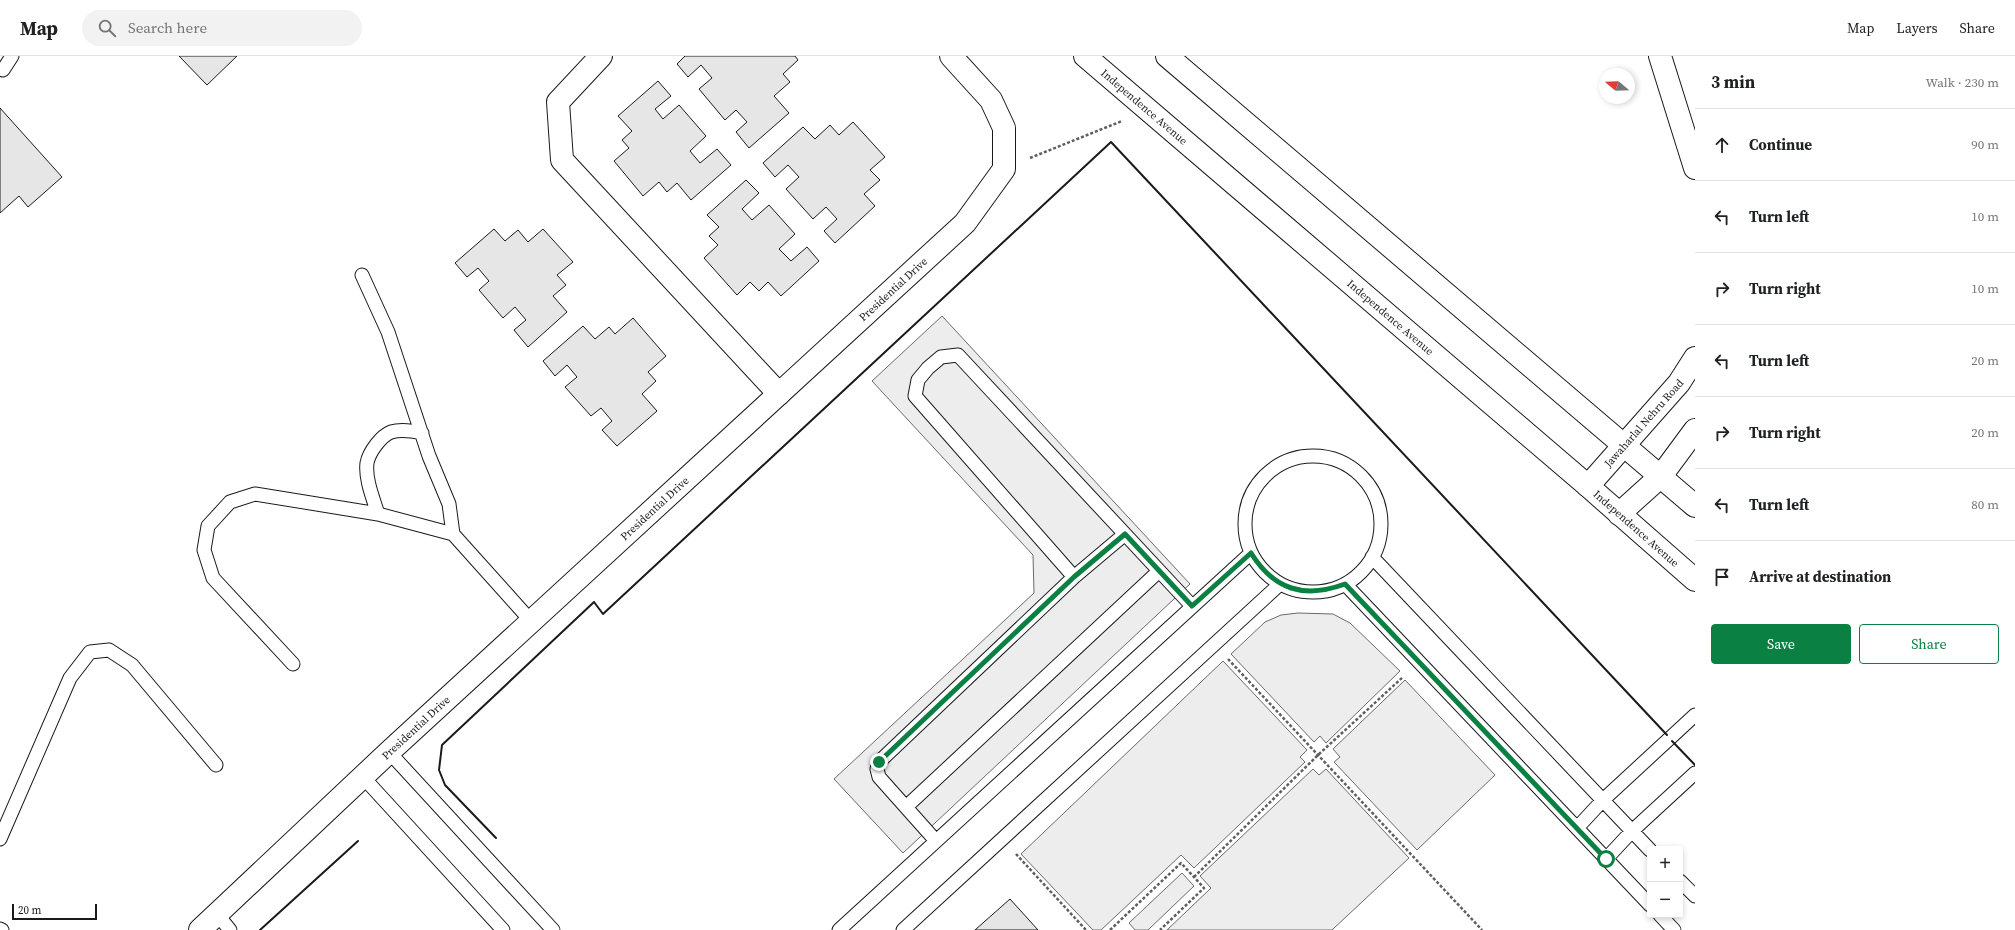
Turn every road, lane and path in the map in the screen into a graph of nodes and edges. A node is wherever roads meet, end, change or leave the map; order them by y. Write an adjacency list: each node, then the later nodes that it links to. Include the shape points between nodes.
1 (12, 56): 7 (lane)
2 (601, 56): 13 (main road, via 558,102 562,160)
3 (950, 56): 10 (main road, via 991,100 1004,128)
4 (1085, 56): 8 (main road, Independence Avenue)
5 (1167, 56): 16 (main road)
6 (1660, 56): 9 (main road)
7 (3, 70)
8 (1148, 110): 10 (path); 18 (main road, Independence Avenue)
9 (1695, 168)
10 (1004, 169): 13 (main road, Presidential Drive, via 965,223)
11 (362, 275): 15 (lane, via 388,332)
12 (1695, 358): 16 (main road, Jawaharlal Nehru Road, via 1679,383)
13 (779, 394): 32 (main road, Presidential Drive)
14 (1695, 430): 17 (main road)
15 (422, 432): 20 (lane, via 391,432 375,445 367,462 368,480); 22 (lane, via 449,504)
16 (1625, 445): 17 (main road); 18 (main road, Jawaharlal Nehru Road)
17 (1661, 476): 19 (main road); 21 (main road)
18 (1588, 486): 21 (main road, Independence Avenue)
19 (1695, 506)
20 (378, 514): 22 (lane); 35 (lane, via 255,494 230,502 208,526 204,550 213,578)
21 (1619, 514): 28 (main road, Independence Avenue)
22 (453, 534): 32 (lane)
23 (1125, 534): 26 (lane); 27 (lane); 27 (lane, via 958,355 942,357 928,368 918,380 915,396)
24 (1251, 553): 25 (lane, via 1245,526 1250,498 1257,486 1265,476 1288,461 1316,456 1329,458 1354,470 1372,491 1380,517 1380,531); 29 (lane, via 1268,576); 31 (lane)
25 (1372, 557): 30 (lane, via 1355,577); 42 (lane)
26 (1159, 571): 31 (lane); 43 (lane)
27 (1074, 577): 43 (lane, via 879,762 879,777)
28 (1695, 580)
29 (1280, 584): 30 (lane, via 1312,592 1329,590); 33 (lane)
30 (1345, 584): 34 (lane)
31 (1192, 606): 48 (lane)
32 (531, 621): 37 (main road, Presidential Drive)
33 (1214, 644): 38 (path); 47 (lane)
34 (1420, 662): 38 (path); 44 (lane)
35 (293, 664)
36 (1695, 715): 42 (lane)
37 (389, 752): 41 (main road, Presidential Drive); 59 (lane)
38 (1318, 755): 51 (path); 65 (path)
39 (216, 765): 46 (lane, via 132,666 109,650 90,652 70,678)
40 (1695, 773): 45 (lane)
41 (363, 777): 56 (main road, Presidential Drive); 58 (lane)
42 (1603, 800): 44 (lane); 45 (lane)
43 (906, 807): 48 (lane)
44 (1577, 828): 50 (lane)
45 (1632, 831): 49 (lane); 50 (lane)
46 (0, 839)
47 (1002, 839): 61 (lane); 62 (path)
48 (936, 841): 60 (lane)
49 (1647, 847)
50 (1606, 859): 54 (lane)
51 (1194, 877): 63 (path, via 1181,863); 64 (path, via 1204,888)
52 (1681, 882): 53 (lane)
53 (1695, 896)
54 (1647, 902)
55 (1663, 918): 66 (lane)
56 (224, 922): 57 (main road, Presidential Drive)
57 (200, 930)
58 (503, 930)
59 (553, 930)
60 (839, 930)
61 (903, 930)
62 (1086, 930)
63 (1110, 930)
64 (1160, 930)
65 (1482, 930)
66 (1674, 930)

